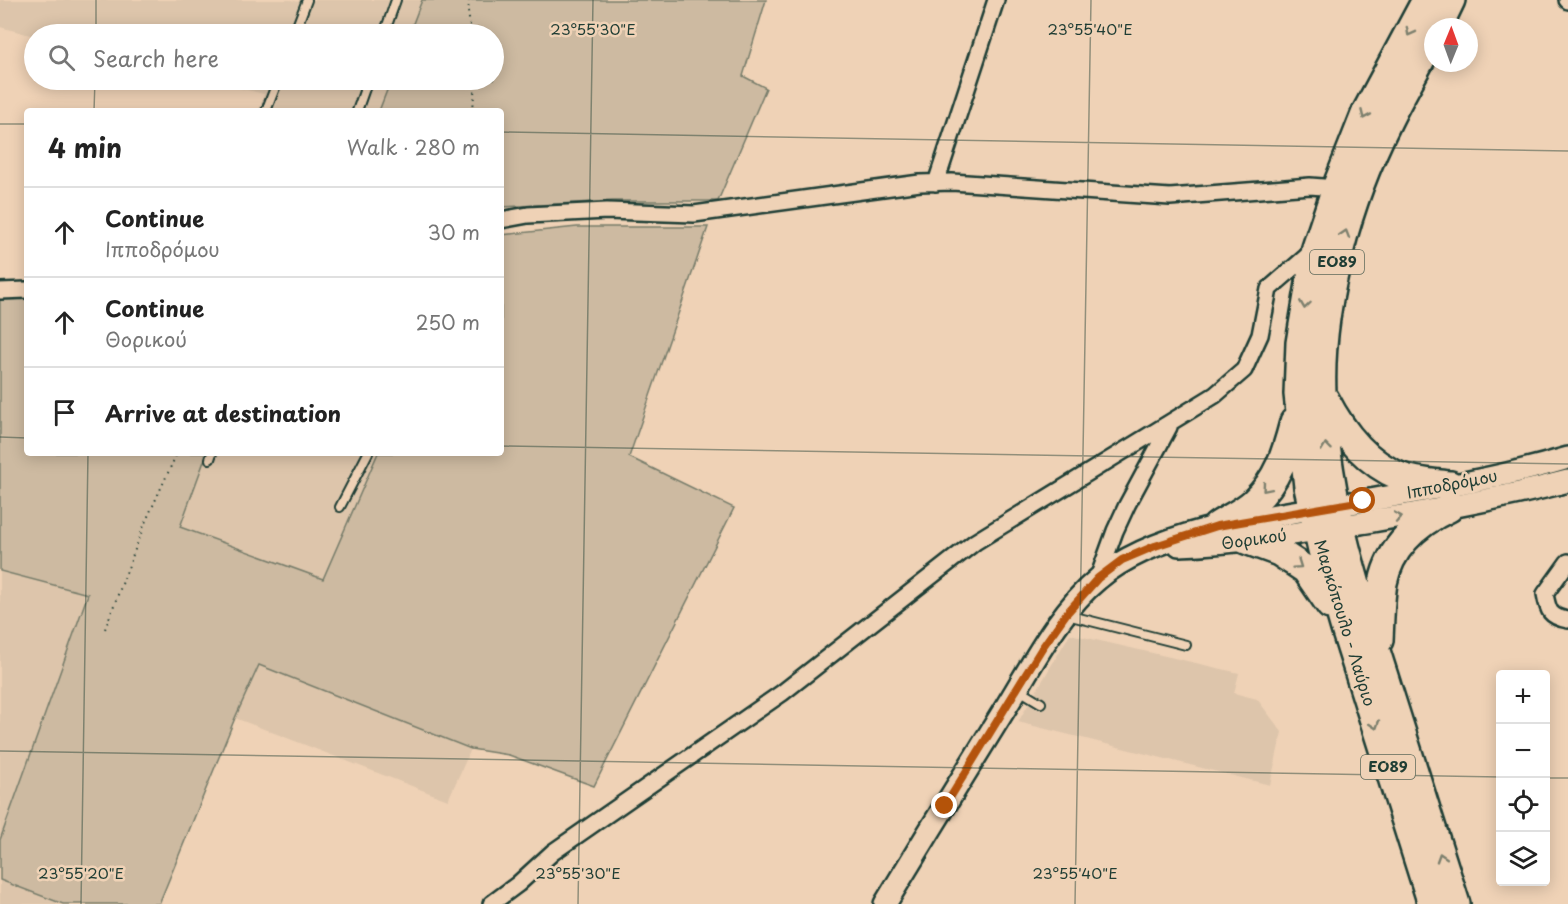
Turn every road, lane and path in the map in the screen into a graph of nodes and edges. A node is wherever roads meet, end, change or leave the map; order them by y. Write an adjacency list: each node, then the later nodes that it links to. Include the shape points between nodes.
1 (307, 0): 8 (lane)
2 (396, 0): 9 (lane)
3 (469, 0): 10 (path)
4 (996, 0): 18 (street)
5 (1426, 0): 19 (highway, Μαρκόπουλο - Λαύριο / ΕΟ89, one-way to 19, via 1366,112)
6 (1451, 0): 7 (highway)
7 (1442, 18)
8 (298, 24)
9 (388, 24)
10 (470, 24)
11 (1424, 53): 24 (highway, Μαρκόπουλο - Λαύριο / ΕΟ89, one-way to 11, via 1340,248 1358,191 1388,121)
12 (274, 90): 15 (lane)
13 (364, 90): 16 (lane)
14 (475, 90): 17 (path)
15 (267, 108)
16 (358, 108)
17 (473, 108)
18 (936, 183): 19 (street, via 1170,197 1310,186); 20 (street, via 694,214 607,210)
19 (1336, 188): 21 (highway, Μαρκόπουλο - Λαύριο / ΕΟ89)
20 (504, 219)
21 (1316, 248): 24 (highway, Μαρκόπουλο - Λαύριο / ΕΟ89, one-way to 24, via 1300,343); 25 (street, via 1269,289 1260,335 1244,370)
22 (24, 290): 23 (street)
23 (0, 291)
24 (1310, 393): 30 (highway, via 1372,461); 32 (highway, Μαρκόπουλο - Λαύριο / ΕΟ89, via 1303,447); 33 (highway, one-way to 33, via 1275,477 1253,503)
25 (1170, 425): 37 (street, via 1127,505); 46 (street, via 975,542 782,693 553,852)
26 (176, 456): 40 (path, via 145,523)
27 (366, 456): 31 (lane)
28 (1568, 458): 30 (main road, Ιπποδρόμου)
29 (1568, 481): 30 (main road, Ιπποδρόμου)
30 (1450, 497): 32 (main road, Ιπποδρόμου); 43 (highway, one-way to 30, via 1383,583 1392,559 1410,533)
31 (340, 507)
32 (1326, 518): 33 (main road, Θορικού); 34 (main road, Θορικού); 41 (highway, Μαρκόπουλο - Λαύριο / ΕΟ89); 43 (highway, Μαρκόπουλο - Λαύριο / ΕΟ89)
33 (1217, 526): 35 (main road, Θορικού)
34 (1246, 540): 35 (main road, Θορικού); 41 (highway, one-way to 41, via 1279,552 1306,570)
35 (1155, 546): 37 (main road, Θορικού, via 1122,560)
36 (1568, 562): 39 (street, via 1545,594 1548,610)
37 (1098, 578): 38 (main road, Θορικού)
38 (1066, 614): 42 (lane); 44 (main road, Θορικού)
39 (1568, 620)
40 (105, 629)
41 (1345, 630): 48 (highway, Μαρκόπουλο - Λαύριο / ΕΟ89, one-way to 48)
42 (1186, 645)
43 (1377, 656): 49 (highway, Μαρκόπουλο - Λαύριο / ΕΟ89, one-way to 43)
44 (1017, 688): 45 (lane); 47 (main road, Θορικού)
45 (1041, 703)
46 (492, 904)
47 (885, 904)
48 (1432, 904)
49 (1456, 904)

